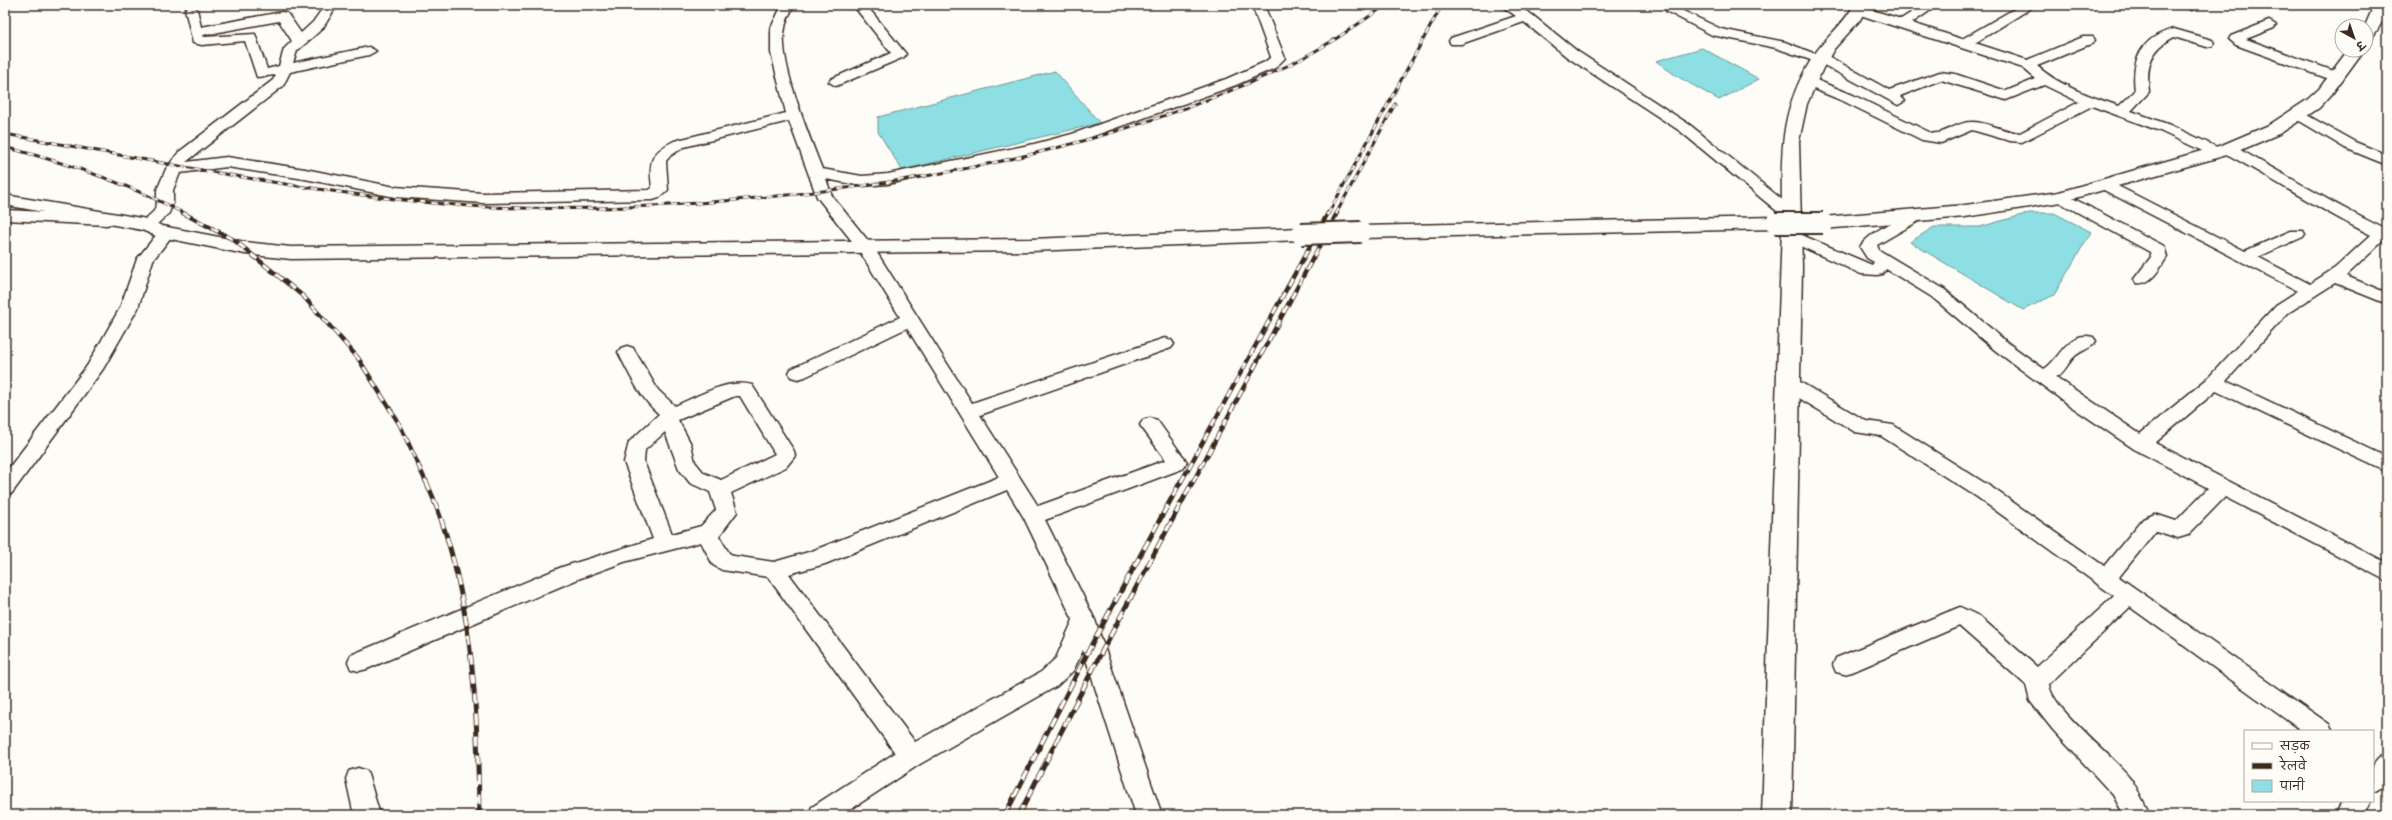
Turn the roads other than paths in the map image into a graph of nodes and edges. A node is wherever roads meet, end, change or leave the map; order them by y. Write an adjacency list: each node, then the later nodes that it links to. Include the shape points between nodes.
1 (254, 5): 14 (street)
2 (331, 5): 21 (street, via 324,18)
3 (788, 5): 36 (street, via 784,9 778,28 778,53)
4 (861, 5): 31 (street, via 900,54)
5 (1258, 5): 40 (street, via 1278,58 1270,65 1231,82 1077,137 1029,149 888,179 862,181)
6 (1506, 5): 13 (street)
7 (1932, 5): 16 (street)
8 (2030, 5): 23 (street)
9 (2381, 5): 15 (highway)
10 (1860, 7): 16 (street); 26 (highway)
11 (191, 9): 18 (street)
12 (1672, 11): 26 (street, via 1717,32 1780,45)
13 (1526, 17): 20 (street); 47 (street, via 1572,54 1685,128)
14 (258, 20): 18 (street); 21 (street, via 282,16)
15 (2374, 23)
16 (1902, 24): 23 (street)
17 (2269, 25): 29 (street, via 2236,39)
18 (196, 32): 28 (street, via 199,40 250,36 261,73)
19 (2088, 40): 27 (street)
20 (1456, 41)
21 (300, 42): 28 (street, via 291,49)
22 (2207, 43): 34 (street, via 2174,33 2146,51 2140,76 2142,92)
23 (1962, 45): 27 (street)
24 (369, 51): 28 (street)
25 (2350, 58): 29 (highway)
26 (1821, 59): 30 (street, via 1894,99 1940,76 2006,96); 32 (highway)
27 (2028, 65): 30 (street)
28 (284, 69): 39 (street, via 278,83 184,155)
29 (2337, 77): 35 (highway, via 2313,104)
30 (2045, 80): 33 (street)
31 (836, 82)
32 (1809, 82): 33 (street, via 1927,137 1937,139 1973,126 2010,137 2026,137); 47 (highway, via 1792,124)
33 (2091, 102): 34 (street)
34 (2121, 112): 37 (street)
35 (2298, 114): 37 (highway, via 2261,136); 38 (street, via 2350,145)
36 (794, 115): 39 (street, via 679,144 665,150 657,163 660,190 648,195 483,198 383,191 305,174 227,162); 40 (street)
37 (2222, 150): 41 (highway); 51 (street, via 2303,190 2345,216)
38 (2387, 160)
39 (174, 169): 48 (street, via 165,190 165,203 161,213)
40 (816, 173): 52 (street, via 825,198)
41 (2105, 185): 42 (highway); 53 (street)
42 (2061, 197): 45 (highway, via 2012,206); 56 (street, via 2158,250 2159,257)
43 (5, 200): 46 (highway)
44 (5, 216): 46 (street)
45 (1916, 216): 47 (highway, bridge); 54 (street, via 1870,242 1868,247)
46 (119, 220): 48 (highway)
47 (1785, 225): 52 (highway, bridge, via 1361,232 1030,245); 54 (street, via 1867,270 1877,270); 65 (highway)
48 (147, 226): 49 (highway)
49 (167, 232): 52 (highway, via 245,248 291,253); 74 (street, via 145,259 129,308 94,369)
50 (2297, 234): 53 (street)
51 (2384, 235): 55 (street)
52 (866, 248): 59 (street)
53 (2246, 257): 57 (street)
54 (1883, 262): 64 (street, via 1948,301 2002,348)
55 (2334, 277): 57 (street); 58 (street)
56 (2142, 279)
57 (2309, 290): 66 (street, via 2282,309)
58 (2387, 299)
59 (911, 319): 63 (street); 67 (street)
60 (2087, 341): 64 (street, via 2068,352 2054,371)
61 (1165, 344): 67 (street)
62 (627, 352): 68 (street, via 648,390)
63 (798, 373)
64 (2042, 377): 70 (street)
65 (1788, 383): 81 (street, via 1862,427 1886,430 1984,492); 94 (highway)
66 (2214, 383): 70 (street); 71 (street)
67 (970, 411): 72 (street)
68 (670, 416): 75 (street, via 686,464 697,478); 75 (street, via 732,390 739,388 749,393 785,456 779,462); 78 (street, via 636,447 634,455 634,462)
69 (1150, 425): 76 (street, via 1175,458 1175,464)
70 (2141, 444): 73 (street)
71 (2387, 465)
72 (1012, 480): 76 (street); 79 (street, via 817,558)
73 (2223, 486): 80 (street); 81 (street, via 2181,529 2155,522 2150,524)
74 (5, 488)
75 (722, 489): 77 (street, via 720,491 727,512)
76 (1034, 516): 83 (street)
77 (708, 532): 78 (street); 79 (street, via 721,559 737,566)
78 (665, 544): 84 (street, via 622,555 570,573)
79 (774, 570): 88 (street)
80 (2387, 573)
81 (2105, 579): 82 (street)
82 (2129, 595): 86 (street); 87 (street)
83 (1084, 620): 88 (street, via 1065,664 1049,679); 93 (street)
84 (359, 662)
85 (1844, 665): 86 (street, via 1960,616 1971,622)
86 (2037, 681): 95 (street, via 2038,694 2122,787)
87 (2320, 730)
88 (912, 756): 92 (street)
89 (358, 779): 91 (street)
90 (2357, 802): 96 (street)
91 (366, 815)
92 (821, 815)
93 (1149, 815)
94 (1777, 815)
95 (2137, 815)
96 (2348, 815)

